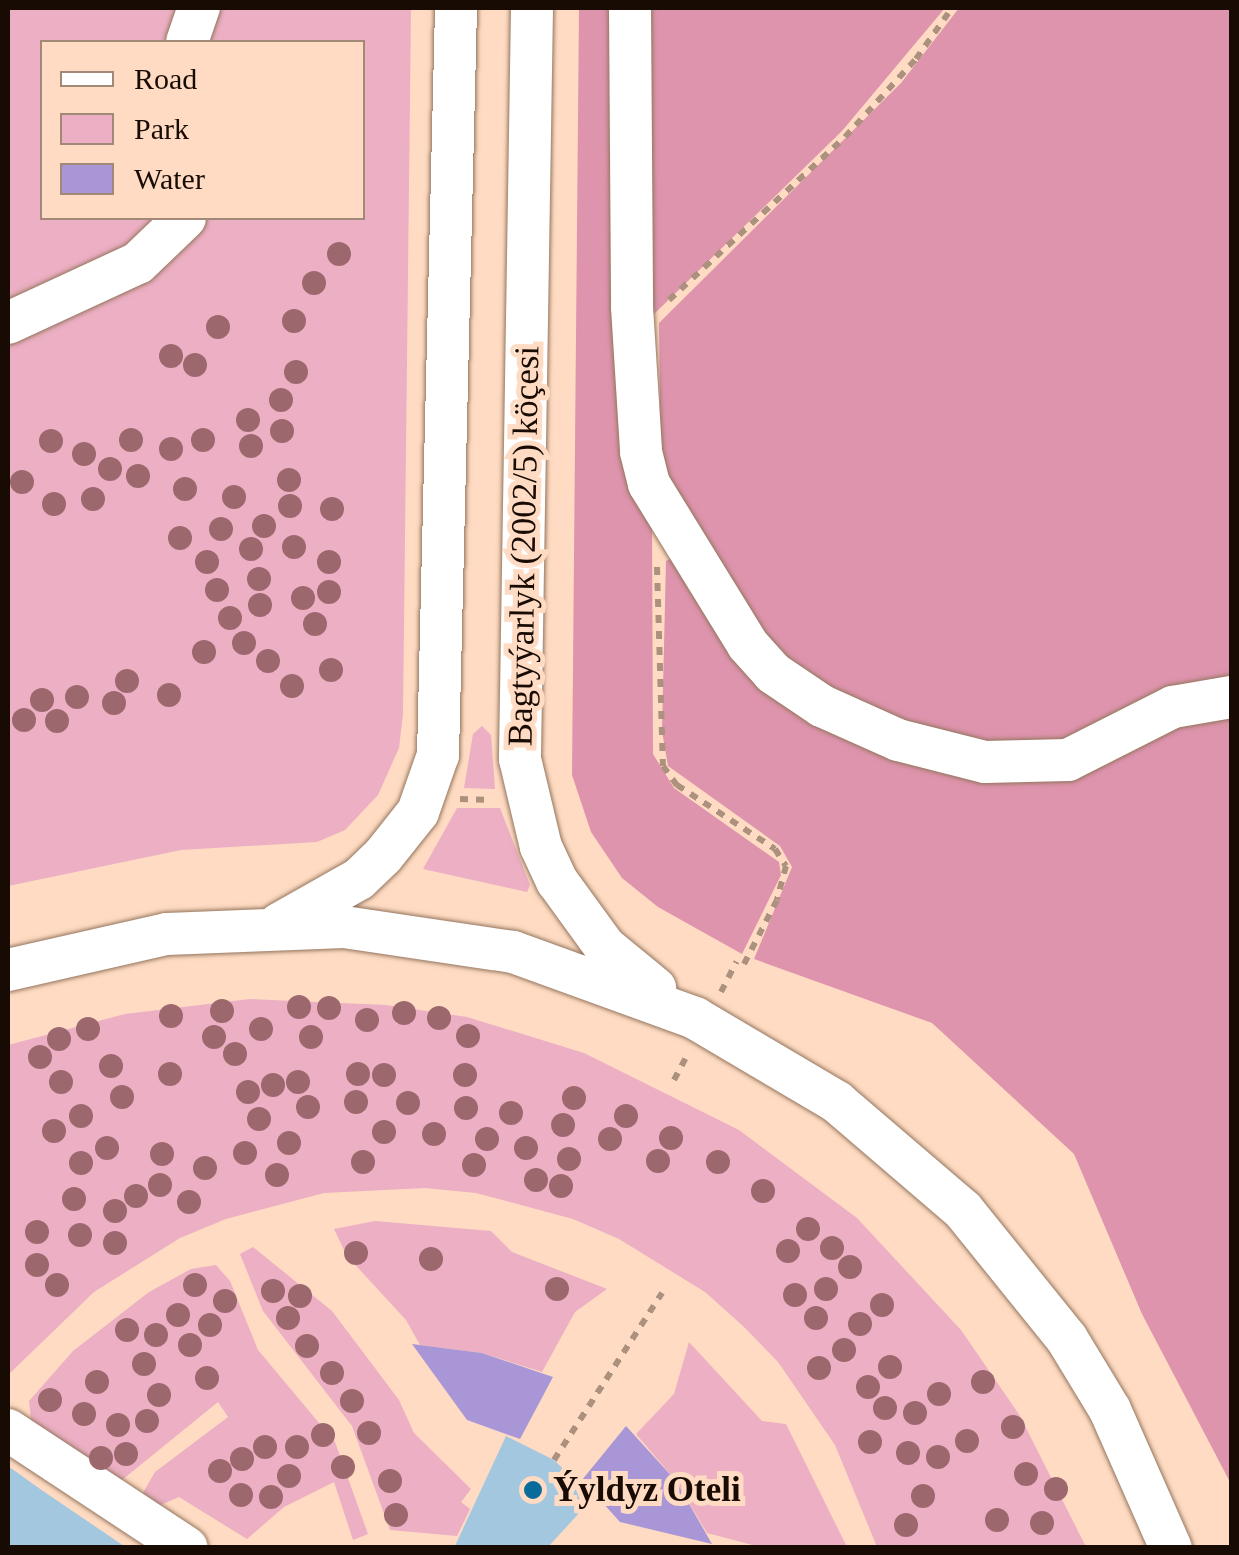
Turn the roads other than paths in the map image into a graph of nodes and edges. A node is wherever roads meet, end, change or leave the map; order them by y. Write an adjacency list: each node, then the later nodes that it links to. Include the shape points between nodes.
1 (199, 8): 5 (street)
2 (456, 8): 9 (street, Bagtyýarlyk (2002/5) köçesi, via 438,755 418,812 359,879 279,924)
3 (532, 8): 11 (street, Bagtyýarlyk (2002/5) köçesi, via 520,759 541,847 581,920 628,968)
4 (630, 8): 8 (street, via 641,452 656,496 748,645 773,673 822,706 898,740 985,762 1068,760 1174,707)
5 (188, 40)
6 (184, 220): 7 (street, via 138,262)
7 (8, 322)
8 (1231, 697)
9 (252, 926): 10 (street, Bagtyýarlyk (2002/5) köçesi, via 167,934); 11 (street, Bagtyýarlyk (2002/5) köçesi, via 362,929 513,952)
10 (8, 970)
11 (695, 1018): 14 (street, Bagtyýarlyk (2002/5) köçesi, via 837,1102 963,1210 1075,1353 1147,1484)
12 (8, 1430): 13 (street)
13 (187, 1548)
14 (1171, 1548)

